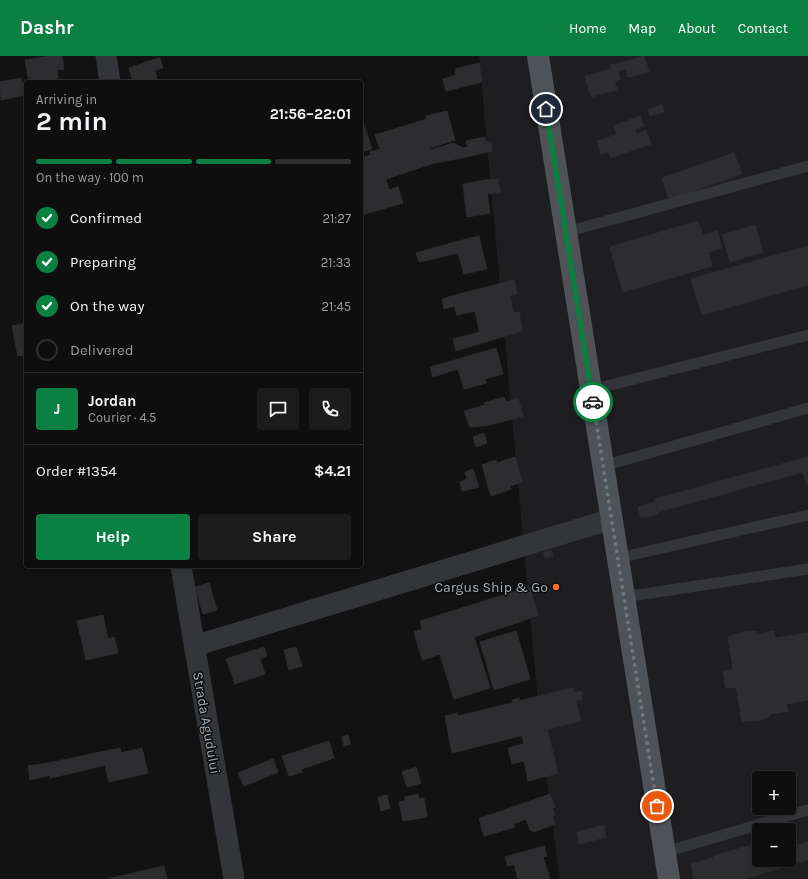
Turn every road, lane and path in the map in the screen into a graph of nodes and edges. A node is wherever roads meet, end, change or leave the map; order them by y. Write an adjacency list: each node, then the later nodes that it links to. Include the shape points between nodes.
1 (106, 56): 3 (street)
2 (538, 56): 5 (main road)
3 (110, 80)
4 (808, 166): 5 (lane)
5 (566, 232): 7 (main road)
6 (808, 335): 7 (lane)
7 (591, 390): 9 (main road)
8 (808, 408): 9 (lane)
9 (603, 466): 11 (main road)
10 (808, 515): 12 (lane)
11 (612, 519): 12 (main road); 16 (street)
12 (618, 558): 15 (main road)
13 (181, 568): 16 (street, Strada Agudului)
14 (808, 569): 15 (lane)
15 (624, 597): 18 (main road)
16 (194, 646): 19 (street, Strada Agudului)
17 (808, 810): 18 (lane)
18 (665, 852): 20 (main road)
19 (234, 879)
20 (669, 879)

